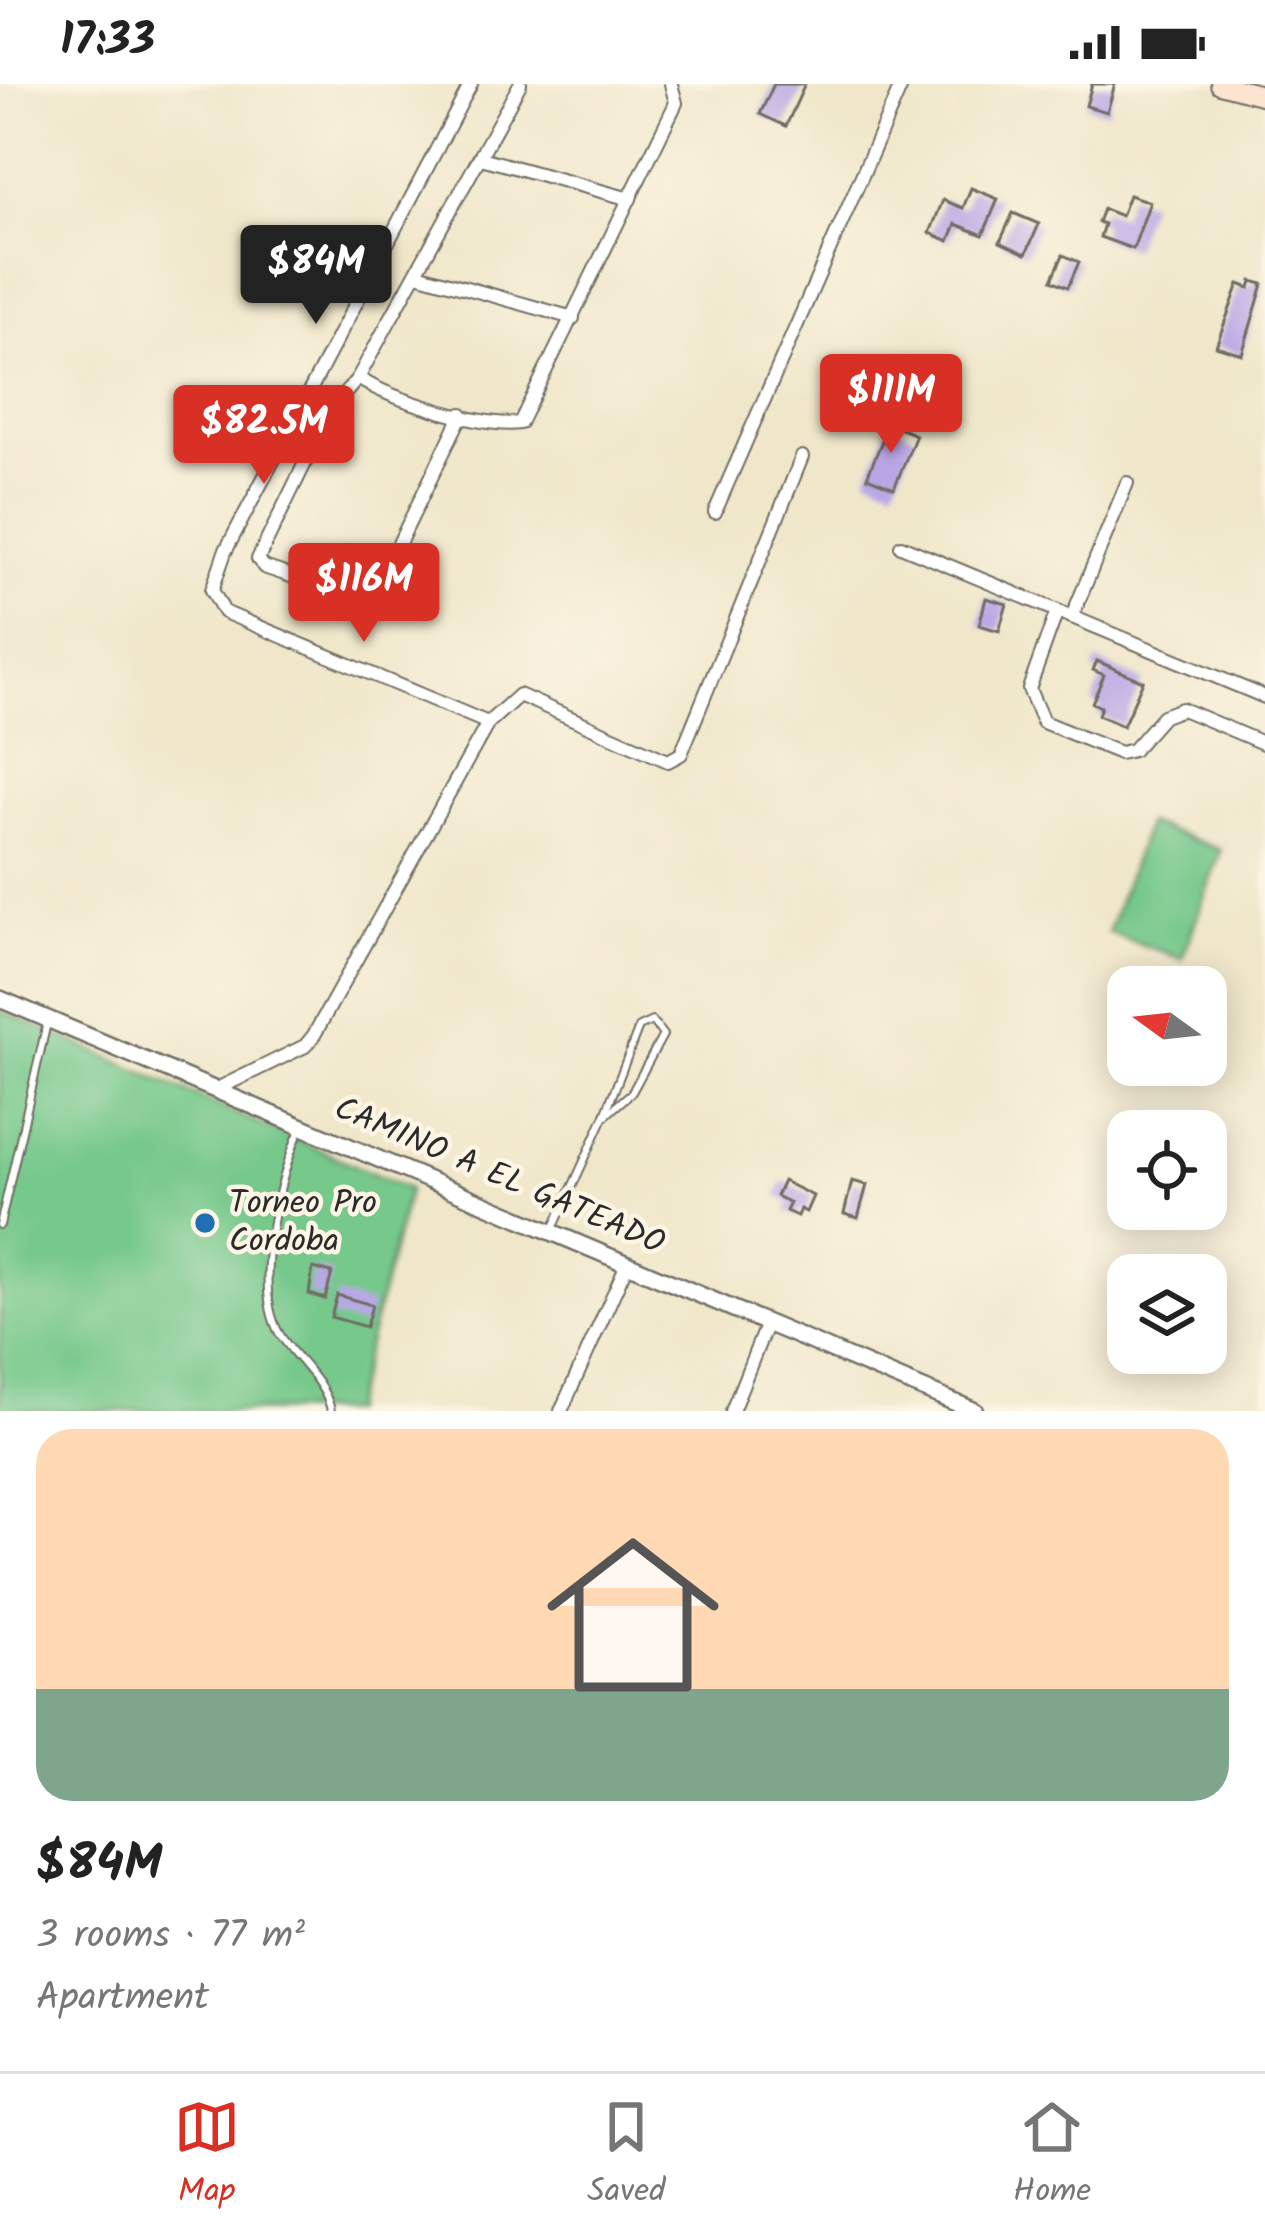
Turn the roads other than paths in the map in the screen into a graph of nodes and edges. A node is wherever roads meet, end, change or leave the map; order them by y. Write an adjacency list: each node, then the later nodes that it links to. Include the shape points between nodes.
1 (471, 84): 20 (street, via 212,590 224,612)
2 (520, 84): 7 (street)
3 (671, 84): 8 (street, via 676,103)
4 (902, 84): 15 (street)
5 (1220, 84): 6 (main road)
6 (1265, 96)
7 (481, 158): 8 (street); 9 (street)
8 (630, 199): 10 (street)
9 (416, 274): 10 (street); 11 (street)
10 (573, 318): 12 (street, via 520,423)
11 (358, 378): 12 (street); 12 (street, via 332,410 258,559 363,605)
12 (462, 414)
13 (802, 457): 20 (street, via 677,759 519,695)
14 (1127, 483): 18 (street)
15 (716, 512)
16 (901, 546): 17 (street)
17 (1057, 611): 18 (street); 21 (street, via 1029,689 1034,708 1056,731 1133,751 1163,716 1181,709)
18 (1072, 617): 19 (street)
19 (1265, 697)
20 (488, 723): 24 (street, via 314,1035)
21 (1265, 744)
22 (0, 999): 23 (street, CAMINO A EL GATEADO)
23 (48, 1019): 24 (street, CAMINO A EL GATEADO); 27 (lane)
24 (215, 1090): 26 (street, CAMINO A EL GATEADO)
25 (604, 1117): 25 (lane, via 632,1092 663,1035 652,1021 639,1028); 28 (lane)
26 (301, 1126): 28 (street, CAMINO A EL GATEADO); 31 (lane, via 279,1196 270,1299 277,1330)
27 (0, 1225)
28 (552, 1232): 29 (street, CAMINO A EL GATEADO)
29 (627, 1264): 30 (street, CAMINO A EL GATEADO); 32 (street)
30 (766, 1323): 33 (street); 34 (street, CAMINO A EL GATEADO)
31 (331, 1411)
32 (561, 1411)
33 (732, 1411)
34 (975, 1411)

